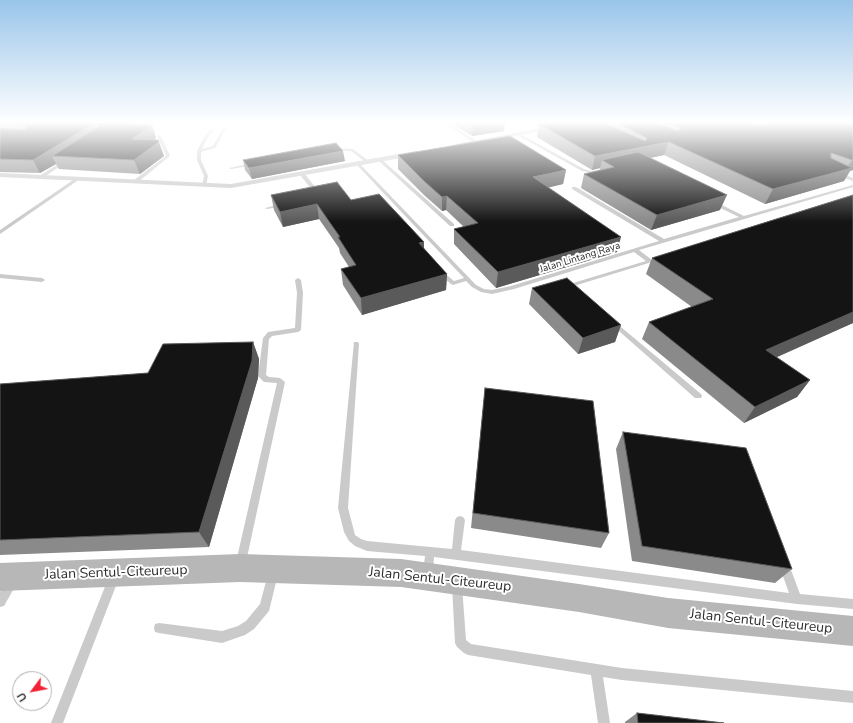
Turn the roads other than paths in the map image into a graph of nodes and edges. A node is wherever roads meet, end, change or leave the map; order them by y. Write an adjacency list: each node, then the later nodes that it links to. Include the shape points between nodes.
1 (167, 155): 19 (lane)
2 (199, 155): 20 (lane, via 206,176)
3 (358, 155): 9 (lane)
4 (408, 155): 7 (street)
5 (556, 155): 12 (lane, via 587,172)
6 (68, 160): 16 (lane)
7 (380, 160): 9 (street); 30 (lane)
8 (262, 162): 11 (lane)
9 (368, 162): 10 (street)
10 (358, 164): 14 (street); 36 (lane, Jalan Lintang Raya)
11 (231, 168)
12 (609, 169)
13 (832, 172): 18 (lane)
14 (302, 174): 20 (street, via 240,185); 24 (lane)
15 (0, 175): 16 (street)
16 (41, 177): 17 (street)
17 (78, 178): 19 (street); 31 (lane)
18 (853, 180)
19 (136, 181): 20 (street)
20 (204, 185)
21 (853, 186): 29 (lane, Jalan Lintang Raya)
22 (574, 188): 32 (lane)
23 (326, 196): 24 (lane)
24 (320, 197): 25 (lane)
25 (313, 198)
26 (709, 200): 29 (lane)
27 (290, 203): 28 (lane)
28 (267, 208)
29 (744, 218): 32 (lane, Jalan Lintang Raya)
30 (452, 225)
31 (0, 232)
32 (663, 241): 33 (lane, Jalan Lintang Raya)
33 (635, 250): 36 (lane, Jalan Lintang Raya, via 502,291 483,291); 39 (lane, via 650,261 572,286)
34 (435, 268): 36 (lane, via 453,283)
35 (0, 276): 37 (lane)
36 (468, 279)
37 (42, 280)
38 (298, 280): 47 (lane, via 298,330 273,334 266,338 262,376 267,380 281,382)
39 (580, 295)
40 (609, 320): 42 (lane)
41 (356, 344): 45 (lane, via 343,508 349,532 358,543)
42 (698, 396)
43 (460, 520): 46 (lane)
44 (778, 552): 51 (lane)
45 (429, 564): 46 (street, Jalan Sentul-Citeureup); 48 (street, Jalan Sentul-Citeureup, via 401,573)
46 (456, 567): 51 (lane); 55 (street, Jalan Sentul-Citeureup, via 668,613); 56 (lane, via 461,640 465,648)
47 (240, 568): 48 (street, Jalan Sentul-Citeureup); 49 (street, Jalan Sentul-Citeureup)
48 (274, 568): 54 (lane, via 265,607 250,625 241,631 222,637)
49 (116, 573): 50 (street, Jalan Sentul-Citeureup); 58 (lane)
50 (8, 576): 52 (lane)
51 (797, 599): 53 (lane)
52 (0, 602)
53 (853, 604)
54 (159, 628)
55 (853, 631)
56 (596, 670): 57 (lane); 59 (lane)
57 (853, 697)
58 (57, 723)
59 (604, 723)

